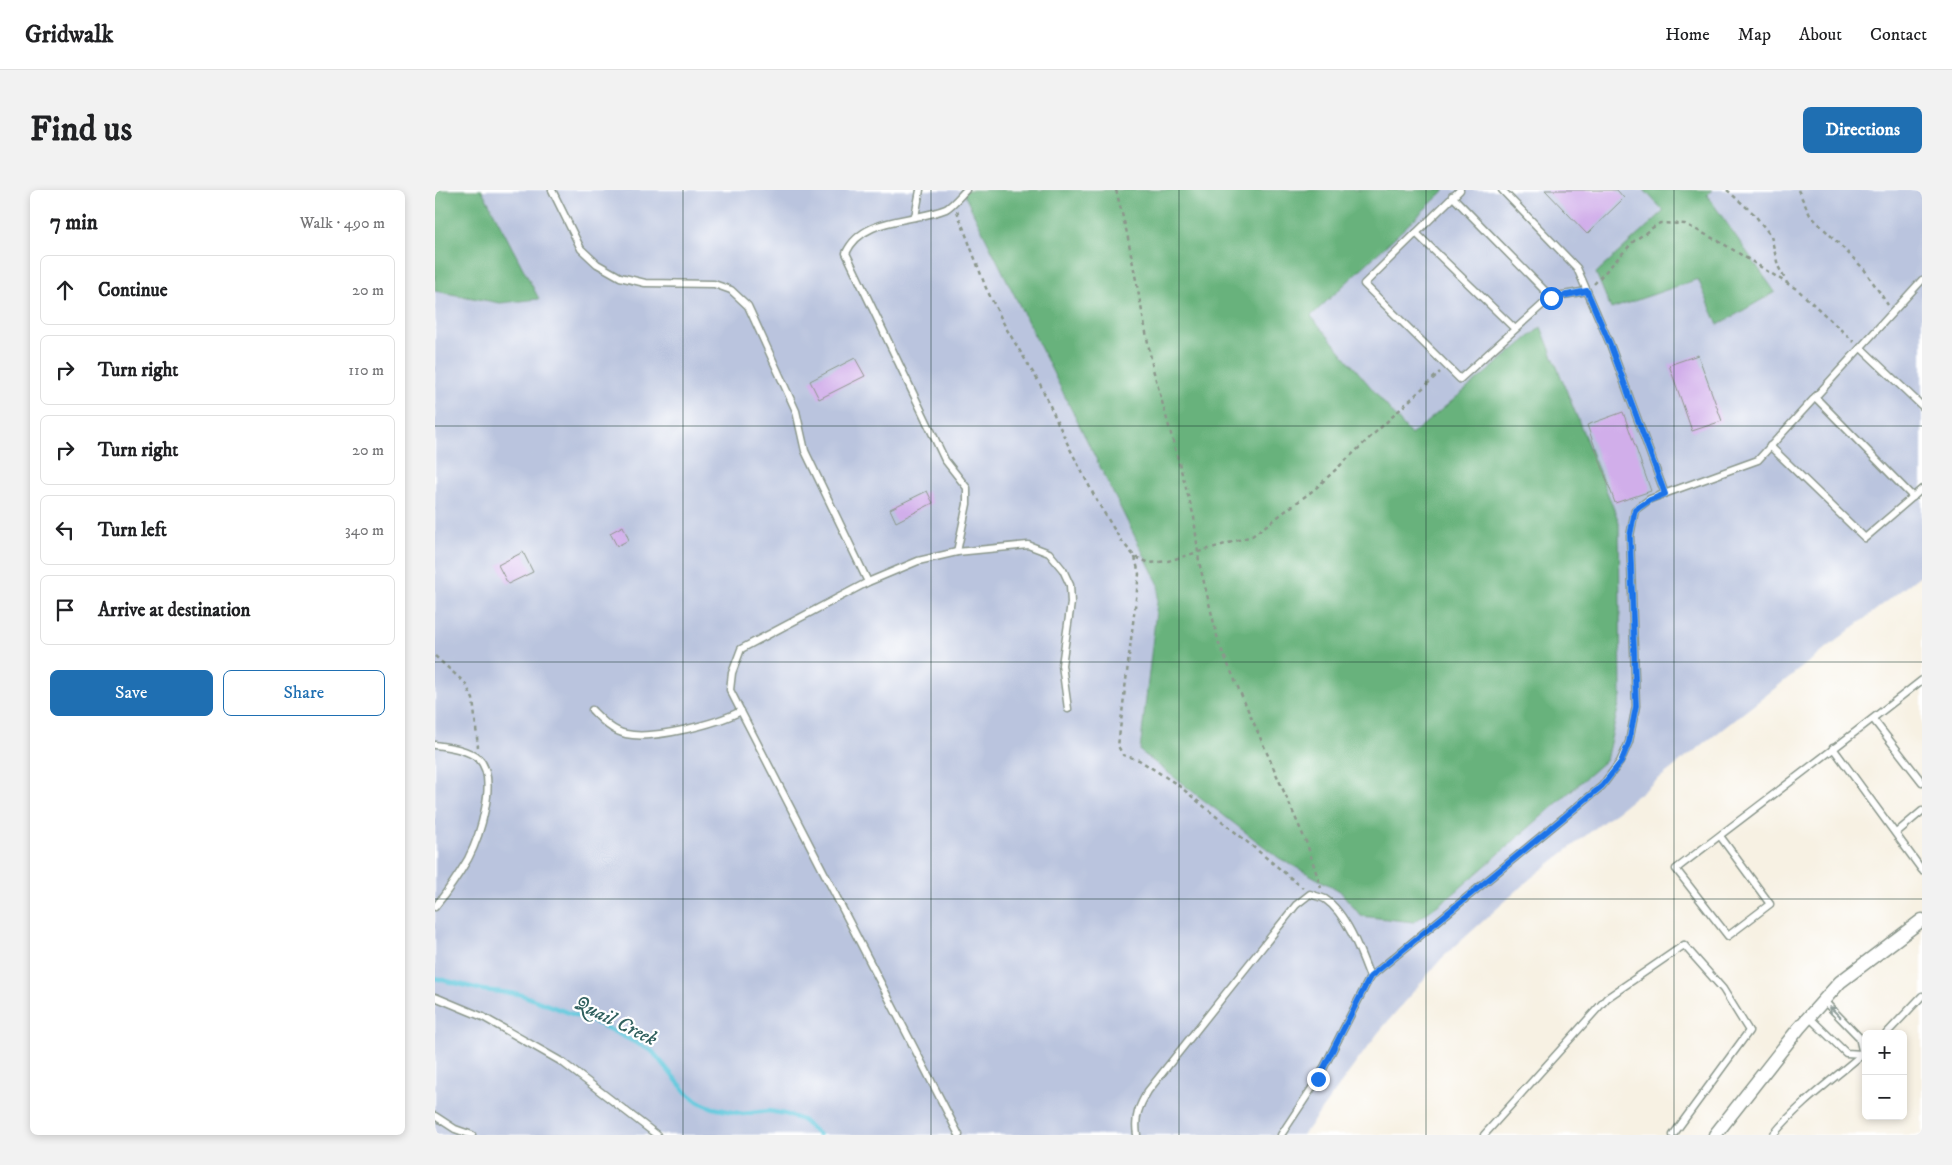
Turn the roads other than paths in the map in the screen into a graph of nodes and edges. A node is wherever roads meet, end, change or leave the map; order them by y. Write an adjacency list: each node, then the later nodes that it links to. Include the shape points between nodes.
1 (552, 190): 21 (lane, via 581,249 597,264 620,277 645,283 714,284 731,290 748,306 796,411 805,451)
2 (920, 190): 7 (lane)
3 (966, 190): 7 (lane, via 948,208)
4 (1460, 190): 6 (lane)
5 (1502, 190): 10 (lane, via 1577,268)
6 (1452, 196): 8 (lane); 11 (lane)
7 (915, 217): 20 (lane, via 874,226 852,240 846,253 945,460 967,488)
8 (1416, 233): 12 (lane); 12 (lane, via 1364,284 1460,379)
9 (1922, 280): 13 (lane)
10 (1587, 291): 11 (lane); 18 (lane)
11 (1551, 298): 12 (lane)
12 (1515, 329)
13 (1861, 348): 14 (lane); 15 (lane)
14 (1815, 397): 16 (lane); 19 (lane)
15 (1922, 406)
16 (1770, 446): 18 (lane, via 1758,460); 19 (lane, via 1865,538)
17 (1922, 489): 19 (lane)
18 (1665, 494): 36 (lane, via 1635,510 1630,536 1636,706 1629,742 1621,762 1602,786)
19 (1913, 497)
20 (957, 552): 21 (lane, via 919,560); 23 (lane, via 1028,545 1049,553 1063,570 1070,585 1071,603 1062,665)
21 (868, 582): 25 (lane, via 741,649 730,690)
22 (1922, 680): 26 (lane)
23 (1068, 709)
24 (592, 710): 25 (lane, via 607,725 625,734 642,736 662,734)
25 (741, 711): 48 (lane)
26 (1873, 719): 28 (lane); 29 (lane)
27 (435, 745): 34 (lane, via 459,749 479,760 486,772 488,790 485,811 469,856)
28 (1833, 748): 31 (lane); 32 (lane)
29 (1922, 782)
30 (1922, 811): 31 (lane)
31 (1896, 832): 33 (lane)
32 (1720, 836): 32 (lane, via 1677,869 1728,936 1770,904)
33 (1922, 870)
34 (435, 907)
35 (1922, 920): 39 (street, via 1846,976)
36 (1370, 977): 49 (lane, via 1341,917 1325,900 1310,894 1296,905 1148,1091 1137,1109); 50 (lane, via 1318,1079)
37 (1922, 996): 41 (lane)
38 (435, 997): 47 (lane, via 483,1017 562,1062)
39 (1823, 1000): 40 (street); 42 (lane, one-way to 39, via 1859,1037)
40 (1809, 1017): 43 (lane, via 1847,1053); 53 (street)
41 (1890, 1030)
42 (1862, 1047)
43 (1862, 1053)
44 (1862, 1055): 54 (lane, via 1832,1081 1813,1092)
45 (435, 1116): 46 (lane)
46 (472, 1135)
47 (657, 1135)
48 (959, 1135)
49 (1137, 1135)
50 (1281, 1135)
51 (1485, 1135): 52 (lane, via 1607,998 1684,944 1723,989 1749,1031)
52 (1673, 1135)
53 (1715, 1135)
54 (1773, 1135)

